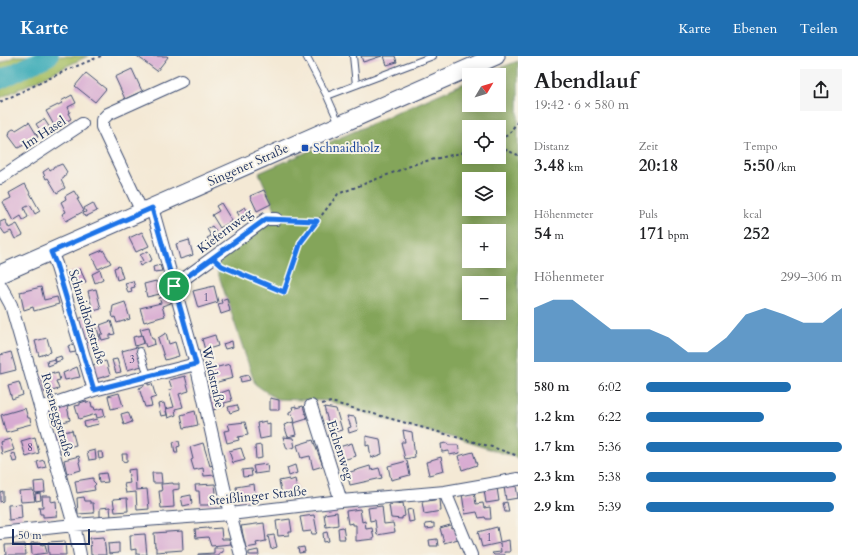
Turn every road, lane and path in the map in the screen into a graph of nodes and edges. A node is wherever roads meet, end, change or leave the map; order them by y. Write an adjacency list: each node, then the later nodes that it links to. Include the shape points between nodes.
1 (101, 56): 9 (path)
2 (306, 56): 8 (lane)
3 (353, 56): 7 (lane)
4 (433, 56): 7 (lane)
5 (496, 56): 12 (main road, Singener Straße)
6 (181, 81): 18 (street, Waldstraße, via 108,114 102,120 102,127)
7 (356, 85): 8 (lane)
8 (327, 96): 12 (lane)
9 (0, 102)
10 (518, 121): 13 (path)
11 (82, 124): 17 (street, Im Hasel)
12 (340, 124): 18 (main road, Singener Straße)
13 (506, 136)
14 (506, 150): 16 (path)
15 (462, 153): 20 (path, via 418,163 338,194)
16 (518, 155)
17 (0, 178)
18 (147, 210): 21 (main road, Singener Straße); 25 (street, Waldstraße)
19 (276, 219): 20 (path); 22 (street, Kiefernweg, via 266,219)
20 (317, 221): 22 (path, via 301,242 284,292 222,266)
21 (51, 252): 23 (main road, Singener Straße); 29 (street, Schnaidholzstraße)
22 (213, 258): 25 (street, Kiefernweg)
23 (0, 274)
24 (0, 285): 31 (street, Roseneggstraße, via 11,304)
25 (174, 286): 27 (street, Waldstraße)
26 (140, 350): 28 (lane)
27 (196, 364): 28 (street); 36 (street, Waldstraße)
28 (148, 376): 29 (street)
29 (94, 390): 31 (street)
30 (311, 406): 32 (path, via 331,402); 35 (street, Eichenweg)
31 (41, 408): 37 (street, Roseneggstraße)
32 (518, 456)
33 (518, 479): 34 (street, Steißlinger Straße)
34 (445, 492): 35 (street, Steißlinger Straße); 41 (street)
35 (341, 501): 36 (street, Steißlinger Straße)
36 (230, 514): 37 (street, Steißlinger Straße); 40 (street, Waldstraße)
37 (74, 525): 38 (street, Steißlinger Straße); 39 (street, Roseneggstraße)
38 (0, 533)
39 (80, 555)
40 (241, 555)
41 (471, 555)

